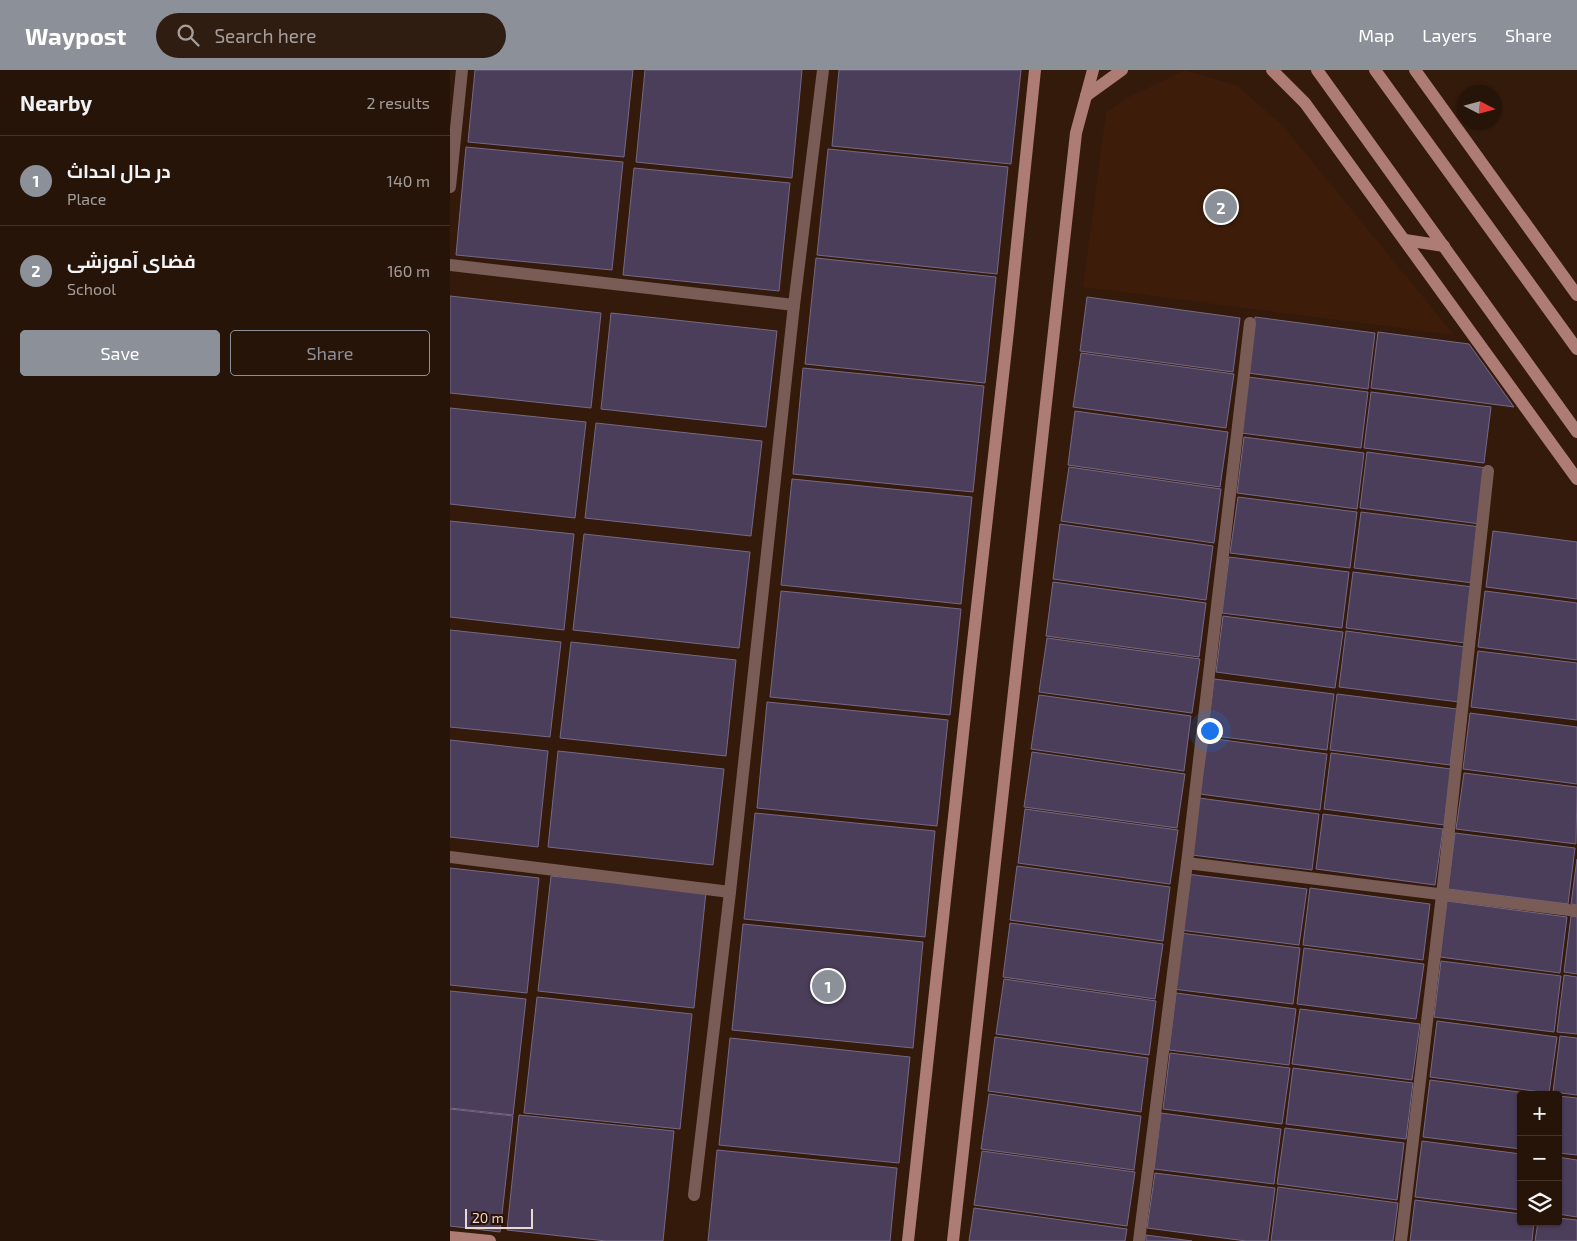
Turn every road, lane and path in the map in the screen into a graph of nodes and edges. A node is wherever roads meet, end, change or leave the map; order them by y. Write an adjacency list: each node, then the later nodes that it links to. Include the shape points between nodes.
1 (462, 70): 11 (street)
2 (822, 70): 16 (street)
3 (1036, 70): 30 (street)
4 (1092, 70): 10 (street)
5 (1122, 70): 10 (street)
6 (1272, 70): 12 (street, via 1305,102)
7 (1317, 70): 13 (street)
8 (1375, 70): 18 (street)
9 (1415, 70): 15 (street)
10 (1086, 96): 31 (street, via 1076,134)
11 (450, 187)
12 (1405, 240): 13 (street); 21 (street)
13 (1444, 246): 19 (street)
14 (450, 264): 16 (street)
15 (1577, 295)
16 (794, 305): 24 (street)
17 (1250, 323): 23 (street)
18 (1577, 349)
19 (1577, 432)
20 (1488, 472): 25 (street)
21 (1577, 479)
22 (450, 857): 24 (street)
23 (1187, 864): 25 (street); 32 (street)
24 (730, 892): 27 (street)
25 (1442, 895): 26 (street); 33 (street)
26 (1577, 910)
27 (694, 1195)
28 (450, 1237): 29 (street)
29 (490, 1241)
30 (908, 1241)
31 (953, 1241)
32 (1139, 1241)
33 (1401, 1241)

